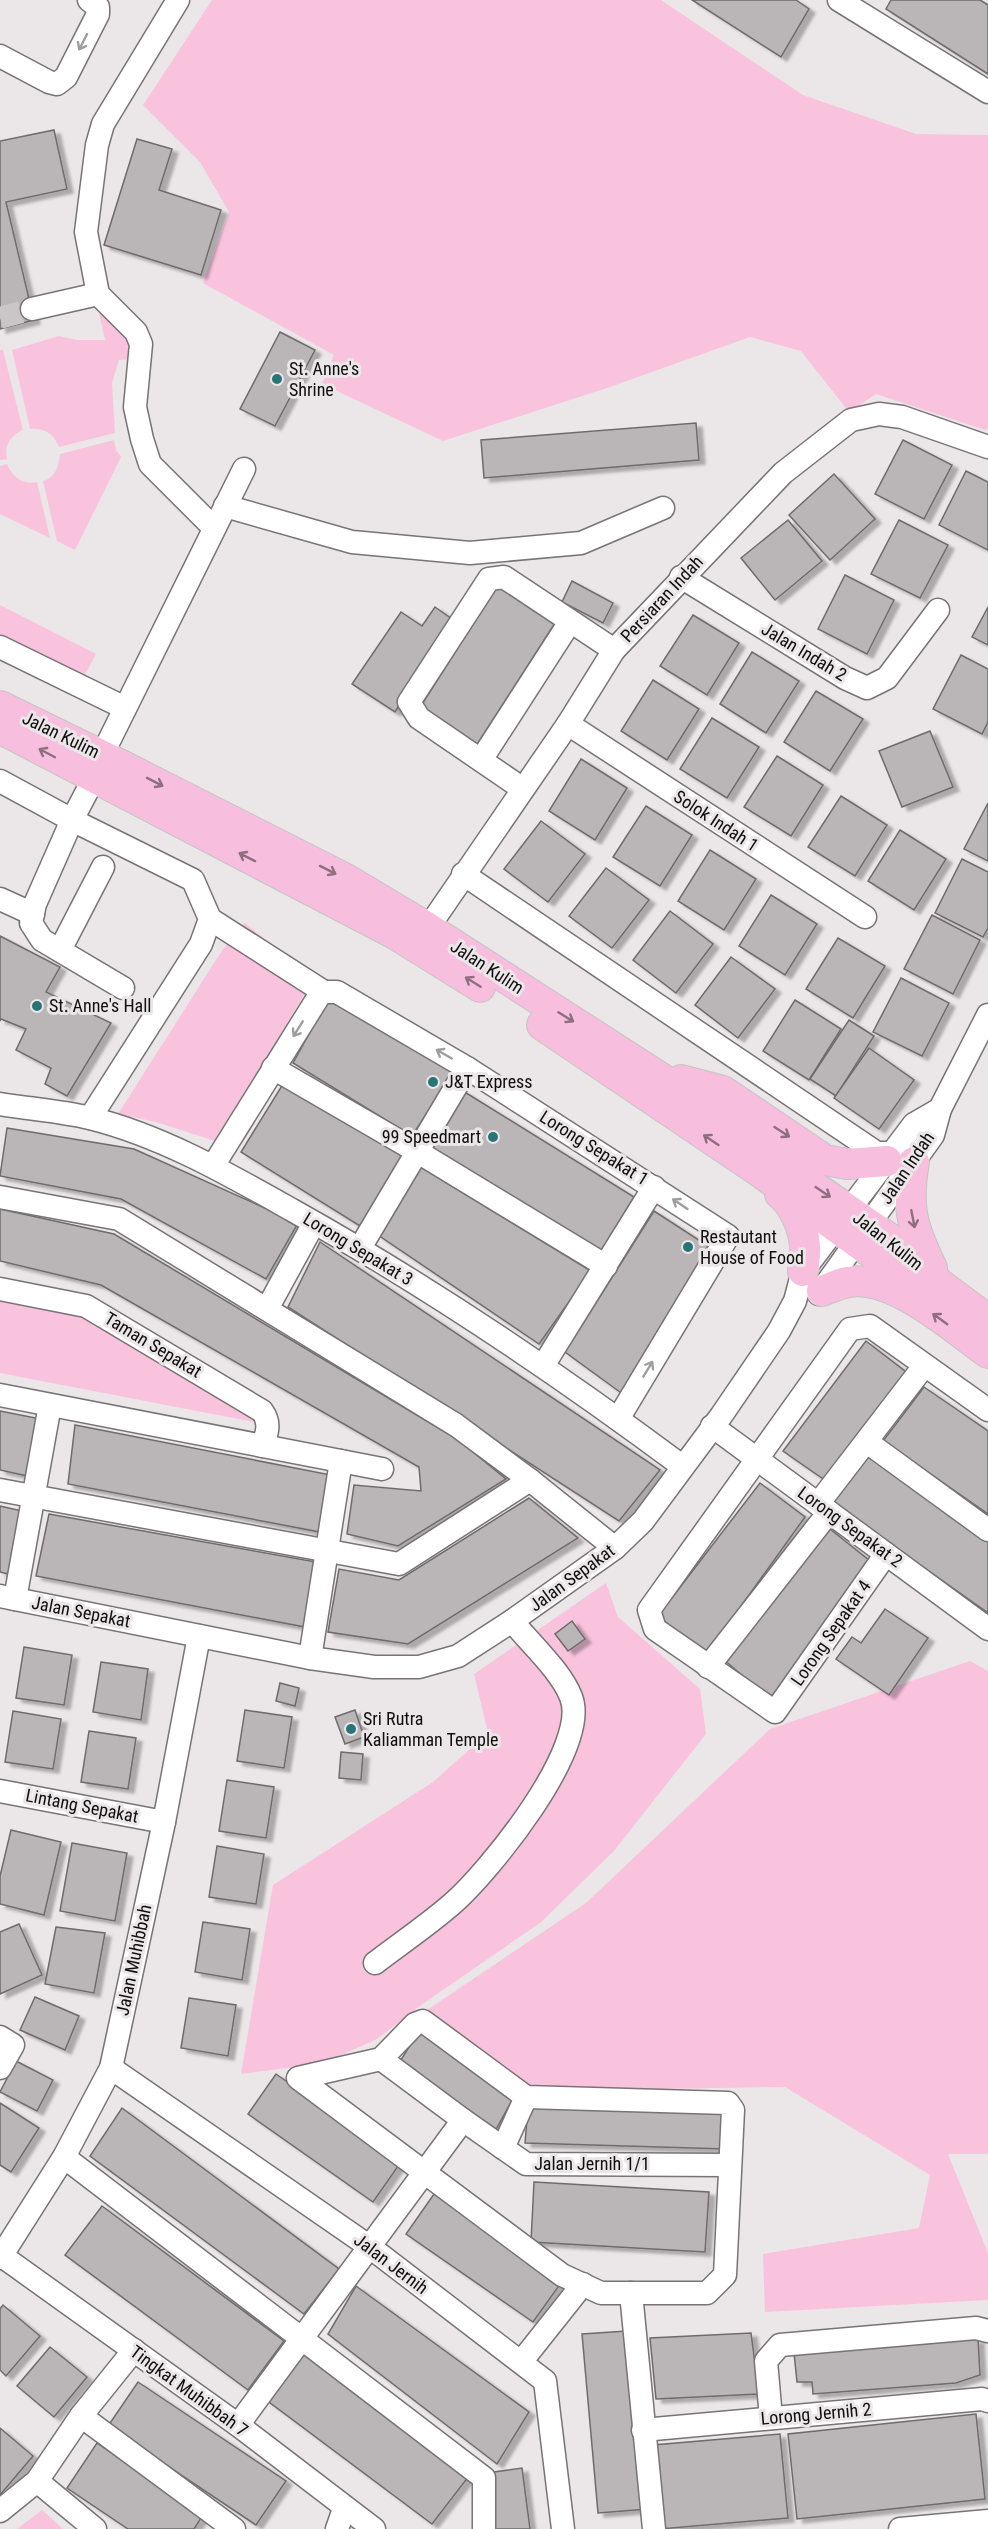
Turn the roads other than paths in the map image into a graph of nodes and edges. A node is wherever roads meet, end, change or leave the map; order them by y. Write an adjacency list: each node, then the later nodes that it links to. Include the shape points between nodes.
1 (89, 0): 4 (street, one-way to 4, via 98,8 98,14 66,77 57,84)
2 (178, 0): 6 (street, via 103,124 97,146 86,232)
3 (850, 3): 5 (street)
4 (0, 56)
5 (988, 92)
6 (98, 294): 7 (street); 12 (street, via 136,332 141,344 135,407 150,464)
7 (32, 309)
8 (988, 447): 13 (street, Persiaran Indah, via 902,417 879,414 851,420 783,473)
9 (244, 469): 10 (street)
10 (225, 506): 11 (street, via 352,542 470,553 581,543); 12 (street)
11 (663, 508)
12 (214, 528): 19 (street)
13 (681, 578): 14 (street, Jalan Indah 2, via 867,688 887,678); 17 (street, Persiaran Indah)
14 (938, 610)
15 (570, 622): 17 (street); 22 (street); 22 (street, via 504,578 489,579 409,702 418,718)
16 (0, 646): 19 (street)
17 (614, 650): 20 (street, Persiaran Indah)
18 (0, 706): 23 (main road, Jalan Kulim)
19 (125, 708): 23 (street)
20 (568, 724): 25 (street, Persiaran Indah); 31 (street, Solok Indah 1)
21 (0, 728): 23 (main road, Jalan Kulim, one-way to 21)
22 (481, 760): 25 (street)
23 (98, 766): 26 (street); 33 (main road, Jalan Kulim, one-way to 33, via 346,879); 46 (main road, Jalan Kulim, one-way to 23, via 540,1024 395,934)
24 (0, 781): 26 (street)
25 (523, 789): 28 (street, Persiaran Indah)
26 (72, 820): 30 (street); 32 (street, via 193,880)
27 (103, 867): 34 (street)
28 (463, 874): 33 (street, Persiaran Indah); 44 (street, via 877,1153)
29 (0, 899): 30 (street)
30 (33, 914): 34 (street, via 31,923 42,940)
31 (865, 917)
32 (210, 919): 36 (street, Lorong Sepakat 1); 42 (street, via 201,944)
33 (428, 928): 40 (main road, Jalan Kulim, one-way to 40)
34 (60, 950): 35 (street)
35 (123, 988)
36 (324, 992): 38 (street, one-way to 38); 39 (street, Lorong Sepakat 1, one-way to 36, via 337,992)
37 (988, 1015): 44 (street, Jalan Indah, via 940,1109 933,1135)
38 (273, 1068): 43 (street); 45 (street)
39 (468, 1068): 43 (street); 47 (street, Lorong Sepakat 1)
40 (655, 1073): 44 (main road, one-way to 44, via 723,1091 825,1160 847,1164); 50 (main road, Jalan Kulim, one-way to 50, via 720,1116)
41 (0, 1104): 42 (street, Lorong Sepakat 3)
42 (90, 1118): 45 (street, Lorong Sepakat 3)
43 (418, 1152): 51 (street); 52 (street)
44 (898, 1158): 50 (street, Jalan Indah); 54 (main road, one-way to 54, via 917,1235)
45 (213, 1166): 49 (street, Lorong Sepakat 3)
46 (760, 1172): 50 (main road, Jalan Kulim); 53 (main road, via 766,1183 787,1199 796,1216)
47 (654, 1187): 52 (street); 64 (street, Lorong Sepakat 1, one-way to 47, via 728,1236)
48 (0, 1197): 56 (street, via 119,1219)
49 (314, 1223): 51 (street, Lorong Sepakat 3); 56 (street)
50 (853, 1226): 53 (street, Jalan Sepakat); 54 (main road, Jalan Kulim, via 887,1264)
51 (360, 1248): 59 (street, Lorong Sepakat 3)
52 (606, 1266): 59 (street)
53 (812, 1281): 58 (main road, one-way to 53, via 901,1293 881,1285); 65 (street, Jalan Sepakat)
54 (940, 1284): 57 (main road, Jalan Kulim)
55 (0, 1289): 67 (street, Taman Sepakat, via 86,1306 135,1335 262,1411 268,1419)
56 (267, 1309): 72 (street, via 456,1425)
57 (988, 1320)
58 (988, 1353)
59 (543, 1366): 64 (street, Lorong Sepakat 3)
60 (924, 1366): 63 (street); 66 (street); 68 (street, via 870,1326 850,1329)
61 (0, 1395): 62 (street)
62 (50, 1405): 67 (street); 74 (street)
63 (988, 1410)
64 (618, 1419): 70 (street, Lorong Sepakat 3)
65 (712, 1426): 68 (street, Lorong Sepakat 2); 70 (street, Jalan Sepakat)
66 (867, 1442): 75 (street); 76 (street)
67 (263, 1446): 69 (street)
68 (757, 1459): 75 (street, Lorong Sepakat 2); 85 (street, via 650,1610 654,1629)
69 (341, 1461): 71 (street); 78 (street)
70 (682, 1466): 77 (street, Jalan Sepakat, via 643,1521)
71 (382, 1469)
72 (530, 1480): 77 (street); 78 (street, via 399,1564)
73 (0, 1490): 74 (street)
74 (33, 1497): 78 (street); 80 (street)
75 (824, 1508): 79 (street, Lorong Sepakat 2); 85 (street)
76 (988, 1530)
77 (615, 1548): 81 (street, Jalan Sepakat)
78 (326, 1552): 84 (street)
79 (886, 1554): 82 (street, Lorong Sepakat 2); 85 (street, Lorong Sepakat 4, via 776,1712)
80 (8, 1597): 83 (street, Jalan Sepakat)
81 (512, 1621): 84 (street, Jalan Sepakat, via 458,1656 419,1667 374,1667); 88 (street, via 572,1698 573,1721 565,1750 556,1772 493,1861 453,1904)
82 (988, 1629)
83 (199, 1636): 84 (street, Jalan Sepakat); 87 (street, Jalan Muhibbah)
84 (310, 1658)
85 (708, 1667)
86 (0, 1791): 87 (street, Lintang Sepakat)
87 (164, 1822): 92 (street, Jalan Muhibbah)
88 (375, 1963)
89 (0, 2037): 91 (street, via 13,2045)
90 (381, 2059): 93 (street, via 415,2024 423,2021); 94 (street, Jalan Jernih 1/1); 98 (street, via 298,2078)
91 (0, 2068)
92 (111, 2068): 96 (street, Jalan Muhibbah); 99 (street, Jalan Jernih)
93 (526, 2097): 95 (street); 97 (street, via 728,2103 733,2110)
94 (463, 2120): 95 (street, Jalan Jernih 1/1); 98 (street)
95 (503, 2148): 97 (street, Jalan Jernih 1/1, via 526,2164)
96 (64, 2157): 100 (street, Jalan Muhibbah); 104 (street)
97 (729, 2165): 102 (street, via 726,2275 707,2293)
98 (426, 2171): 99 (street); 101 (street, via 562,2275)
99 (370, 2247): 104 (street); 106 (street, Jalan Jernih)
100 (1, 2257): 105 (street, Tingkat Muhibbah 7)
101 (583, 2284): 102 (street, via 601,2293); 106 (street)
102 (631, 2293): 111 (street)
103 (988, 2331): 109 (street, via 976,2328 780,2345 766,2361)
104 (303, 2339): 110 (street); 120 (street, via 484,2478)
105 (134, 2350): 108 (street); 110 (street, Tingkat Muhibbah 7)
106 (521, 2362): 121 (street, Jalan Jernih, via 545,2381)
107 (988, 2401): 109 (street, Lorong Jernih 2)
108 (81, 2416): 112 (street); 118 (street)
109 (771, 2418): 111 (street, Lorong Jernih 2)
110 (238, 2425): 114 (street, Tingkat Muhibbah 7)
111 (643, 2430): 122 (street)
112 (37, 2481): 113 (street); 117 (street)
113 (0, 2511)
114 (341, 2519): 119 (street, Tingkat Muhibbah 7)
115 (988, 2521): 116 (street)
116 (940, 2527): 123 (street)
117 (95, 2529)
118 (234, 2529)
119 (374, 2529)
120 (484, 2529)
121 (563, 2529)
122 (654, 2529)
123 (900, 2529)

